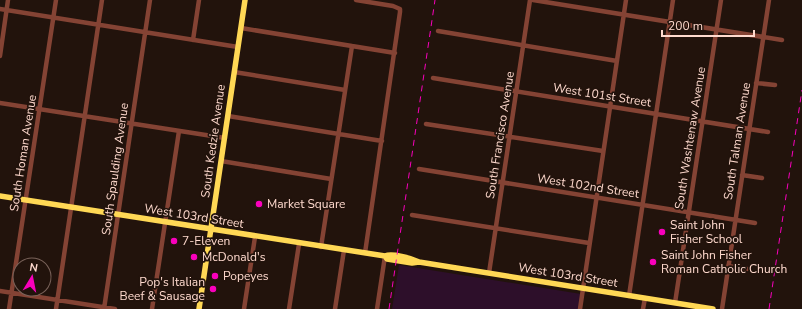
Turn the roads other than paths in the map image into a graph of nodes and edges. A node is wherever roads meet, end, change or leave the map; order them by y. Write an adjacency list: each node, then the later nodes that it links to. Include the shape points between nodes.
1 (8, 0): 14 (street)
2 (56, 0): 16 (street, South Homan Avenue)
3 (102, 0): 18 (street)
4 (150, 0): 22 (street, South Spaulding Avenue)
5 (199, 0): 24 (street)
6 (245, 0): 19 (main road, South Kedzie Avenue)
7 (356, 0): 29 (street, via 400,9)
8 (532, 0): 15 (street); 26 (street, South Francisco Avenue)
9 (626, 0): 15 (street)
10 (674, 0): 17 (street)
11 (721, 0): 20 (street, South Washtenaw Avenue)
12 (769, 0): 23 (street, South Talman Avenue)
13 (0, 9): 14 (street)
14 (7, 10): 16 (street); 30 (street)
15 (624, 15): 17 (street); 31 (street)
16 (53, 18): 18 (street); 40 (street, South Homan Avenue)
17 (670, 22): 20 (street); 41 (street)
18 (98, 25): 22 (street); 42 (street)
19 (241, 28): 27 (street); 28 (main road, South Kedzie Avenue)
20 (717, 29): 23 (street); 44 (street, South Washtenaw Avenue)
21 (438, 31): 26 (street)
22 (145, 32): 24 (street); 45 (street, South Spaulding Avenue)
23 (763, 37): 25 (street); 34 (street, South Talman Avenue)
24 (193, 40): 28 (street)
25 (782, 40)
26 (523, 45): 31 (street); 37 (street, South Francisco Avenue)
27 (352, 46): 29 (street); 36 (street)
28 (238, 47): 32 (main road, South Kedzie Avenue)
29 (395, 53): 53 (street)
30 (0, 56)
31 (617, 61): 39 (street)
32 (234, 72): 36 (street); 43 (main road, South Kedzie Avenue)
33 (433, 78): 37 (street, West 101st Street)
34 (756, 83): 35 (street); 47 (street, South Talman Avenue)
35 (775, 85)
36 (345, 90): 50 (street)
37 (516, 91): 39 (street, West 101st Street); 51 (street, South Francisco Avenue)
38 (0, 103): 40 (street)
39 (610, 106): 41 (street, West 101st Street); 54 (street)
40 (39, 109): 42 (street); 63 (street, South Homan Avenue)
41 (656, 114): 44 (street, West 101st Street); 64 (street)
42 (84, 116): 45 (street); 65 (street)
43 (228, 116): 50 (street); 52 (main road, South Kedzie Avenue)
44 (703, 121): 47 (street, West 101st Street); 66 (street, South Washtenaw Avenue)
45 (132, 124): 48 (street); 67 (street, South Spaulding Avenue)
46 (426, 124): 51 (street)
47 (749, 128): 49 (street, West 101st Street); 57 (street, South Talman Avenue)
48 (179, 131): 52 (street); 70 (street)
49 (768, 132)
50 (338, 134): 53 (street); 59 (street)
51 (510, 137): 54 (street); 60 (street, South Francisco Avenue)
52 (224, 138): 55 (main road, South Kedzie Avenue)
53 (382, 141): 79 (street)
54 (603, 151): 62 (street)
55 (221, 161): 59 (street); 73 (main road, South Kedzie Avenue)
56 (419, 169): 60 (street, West 102nd Street)
57 (742, 175): 58 (street); 69 (street, South Talman Avenue)
58 (762, 178)
59 (331, 179): 77 (street)
60 (502, 183): 62 (street, West 102nd Street); 72 (street, South Francisco Avenue)
61 (0, 196): 63 (main road, West 103rd Street)
62 (596, 198): 64 (street, West 102nd Street); 76 (street)
63 (26, 200): 65 (main road, West 103rd Street); 81 (street, South Homan Avenue)
64 (642, 205): 66 (street, West 102nd Street); 88 (street)
65 (71, 207): 67 (main road, West 103rd Street); 91 (street)
66 (689, 213): 69 (street, West 102nd Street); 92 (street, South Washtenaw Avenue)
67 (118, 215): 70 (main road, West 103rd Street); 93 (street, South Spaulding Avenue)
68 (412, 215): 72 (street)
69 (735, 220): 71 (street, West 102nd Street); 82 (street, South Talman Avenue)
70 (165, 222): 73 (main road, West 103rd Street); 98 (street)
71 (755, 223)
72 (496, 228): 76 (street); 84 (street, South Francisco Avenue)
73 (211, 230): 74 (main road, West 103rd Street); 99 (main road, South Kedzie Avenue)
74 (255, 237): 75 (main road, West 103rd Street); 100 (street)
75 (299, 244): 77 (main road, West 103rd Street); 101 (street)
76 (589, 244): 85 (street)
77 (321, 247): 78 (main road, West 103rd Street)
78 (344, 250): 79 (main road, West 103rd Street); 102 (street)
79 (365, 254): 80 (main road, West 103rd Street)
80 (385, 256): 84 (main road, West 103rd Street); 103 (street)
81 (17, 257)
82 (728, 266): 83 (street); 107 (street, South Talman Avenue)
83 (748, 269)
84 (489, 273): 85 (main road, West 103rd Street)
85 (583, 288): 88 (main road, West 103rd Street); 104 (street)
86 (0, 291): 87 (street)
87 (12, 293): 95 (street, South Homan Avenue)
88 (629, 296): 90 (main road, West 103rd Street)
89 (38, 297): 91 (street)
90 (645, 298): 92 (main road, West 103rd Street); 105 (street)
91 (57, 300): 93 (street); 96 (street)
92 (675, 303): 94 (main road, West 103rd Street)
93 (104, 308): 97 (street)
94 (702, 308): 106 (main road, West 103rd Street)
95 (9, 309)
96 (56, 309)
97 (115, 309)
98 (152, 309)
99 (199, 309)
100 (244, 309)
101 (289, 309)
102 (335, 309)
103 (377, 309)
104 (580, 309)
105 (643, 309)
106 (713, 309)
107 (722, 309)

